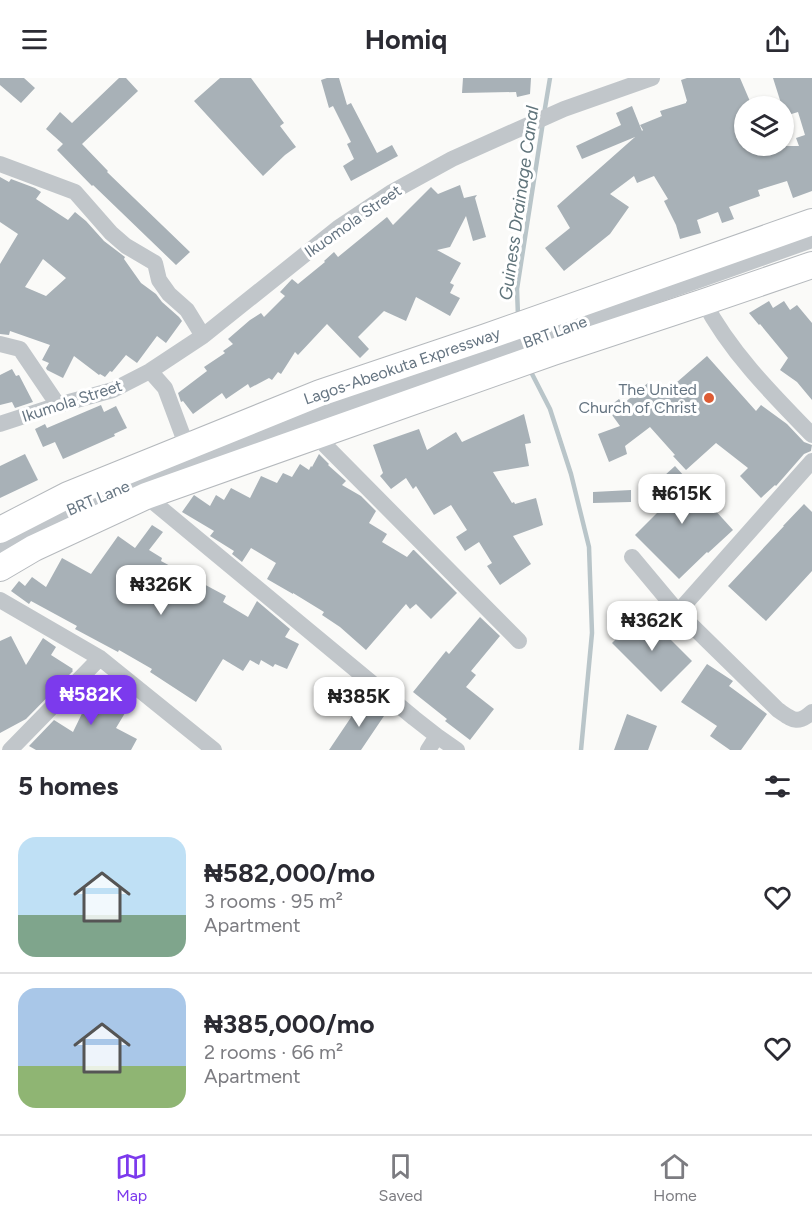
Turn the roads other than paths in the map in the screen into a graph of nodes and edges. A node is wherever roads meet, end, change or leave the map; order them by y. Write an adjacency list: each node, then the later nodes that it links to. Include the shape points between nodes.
1 (652, 78): 8 (street, Ikuomola Street, via 564,109 452,159 392,192 338,228)
2 (0, 164): 8 (street, via 75,192 118,240 155,263 159,280 187,310)
3 (812, 222): 7 (highway, Lagos-Abeokuta Expressway)
4 (812, 240): 7 (street, BRT Lane)
5 (812, 265): 6 (highway, Lagos-Abeokuta Expressway)
6 (704, 302): 7 (highway, Lagos-Abeokuta Expressway); 14 (street, via 745,362)
7 (548, 334): 10 (highway, Lagos-Abeokuta Expressway); 10 (highway, Lagos-Abeokuta Expressway)
8 (203, 336): 11 (street, Ikumola Street)
9 (0, 344): 12 (street, via 20,349)
10 (492, 354): 15 (highway, Lagos-Abeokuta Expressway); 16 (highway, Lagos-Abeokuta Expressway, via 320,393); 20 (street, BRT Lane, via 236,444 73,507)
11 (150, 371): 12 (street, Ikumola Street, via 113,390); 16 (street, via 165,388)
12 (58, 405): 13 (street, Ikumola Street)
13 (0, 424)
14 (812, 435)
15 (316, 436): 18 (highway, Lagos-Abeokuta Expressway); 25 (street)
16 (187, 447): 19 (highway, Lagos-Abeokuta Expressway, via 68,495)
17 (812, 461): 24 (street)
18 (146, 496): 22 (highway, Lagos-Abeokuta Expressway); 28 (street)
19 (0, 530)
20 (0, 549)
21 (632, 557): 24 (street)
22 (0, 568)
23 (0, 600): 26 (street)
24 (678, 612): 27 (street, via 778,710 792,720 804,719)
25 (519, 641)
26 (100, 658): 29 (street); 30 (street)
27 (812, 712)
28 (432, 743): 31 (street)
29 (10, 750)
30 (214, 750)
31 (457, 750)

